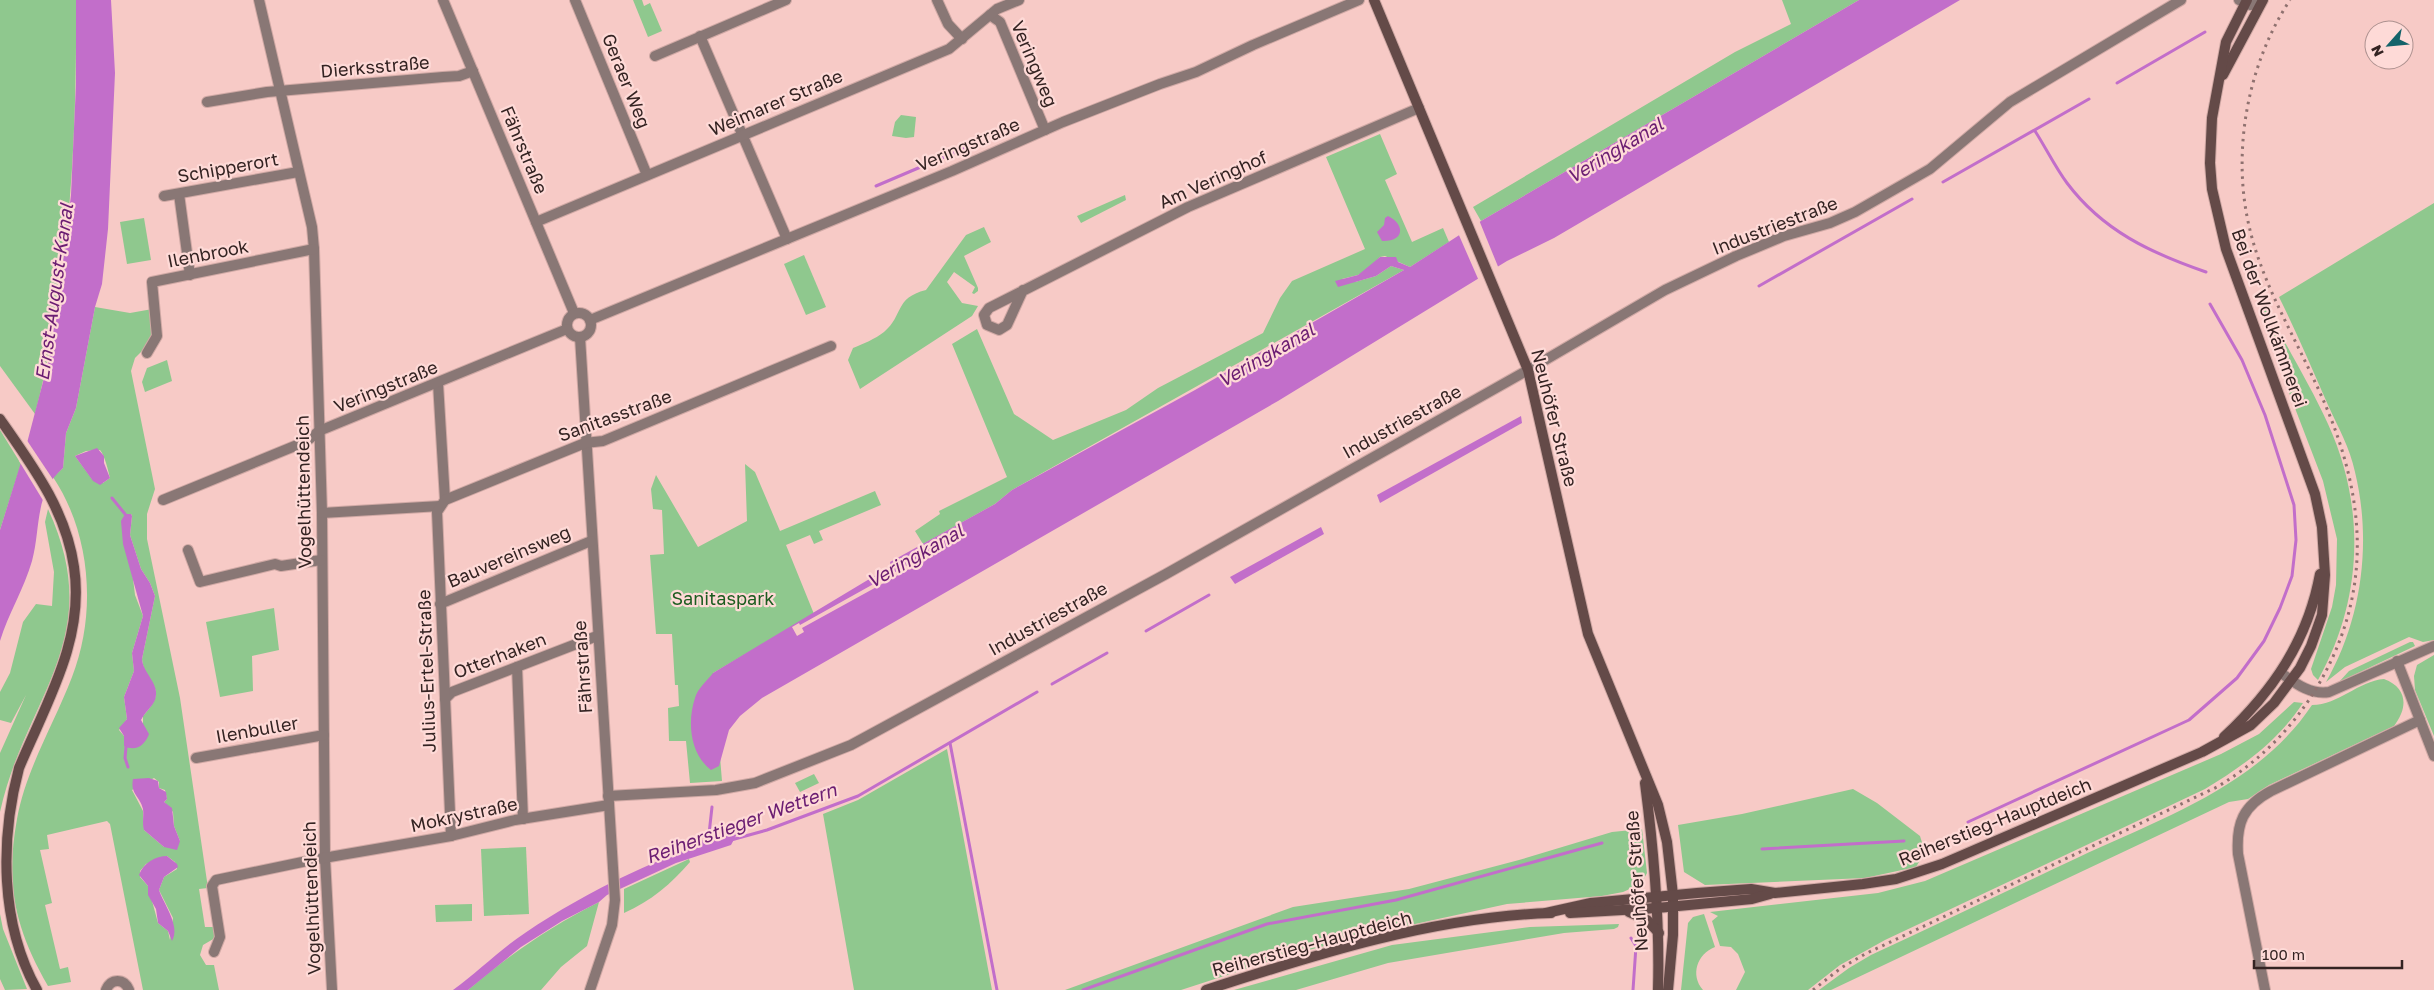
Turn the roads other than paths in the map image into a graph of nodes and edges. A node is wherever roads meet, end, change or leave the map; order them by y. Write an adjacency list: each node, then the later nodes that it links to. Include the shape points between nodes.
1 (259, 0): 18 (street, Vogelhüttendeich)
2 (443, 0): 16 (street, Fährstraße)
3 (575, 0): 24 (street, Geraer Weg)
4 (786, 0): 13 (street)
5 (937, 0): 14 (street, via 948,24)
6 (1019, 0): 12 (street, Weimarer Straße)
7 (1359, 0): 21 (street, Veringstraße, via 1196,72)
8 (1374, 0): 20 (main road, Neuhöfer Straße)
9 (2181, 0): 38 (street, Industriestraße, via 2016,98 1930,169 1861,209 1731,258 1665,290)
10 (2244, 1): 11 (street); 17 (main road, Bei der Wollkämmerei, via 2226,42)
11 (2262, 2): 17 (main road, Bei der Wollkämmerei)
12 (990, 15): 14 (street, Weimarer Straße); 21 (street, Veringweg, via 1000,22)
13 (700, 36): 15 (street); 22 (street)
14 (962, 39): 22 (street, Weimarer Straße, via 949,49)
15 (655, 56)
16 (473, 71): 18 (street, Dierksstraße, via 459,76); 27 (street, Fährstraße)
17 (2219, 82): 49 (main road, Bei der Wollkämmerei, via 2212,118 2210,163 2219,228 2313,486 2320,511)
18 (280, 91): 19 (street, Dierksstraße); 23 (street, Vogelhüttendeich)
19 (207, 102)
20 (1419, 108): 31 (street, Am Veringhof, via 1188,207); 38 (main road, Neuhöfer Straße)
21 (1045, 130): 28 (street, Veringstraße)
22 (742, 135): 24 (street, Weimarer Straße); 28 (street)
23 (298, 172): 25 (street, Schipperort); 29 (street, Vogelhüttendeich, via 312,227)
24 (647, 175): 27 (street, Weimarer Straße)
25 (179, 194): 26 (street, Schipperort); 30 (street)
26 (164, 196)
27 (536, 222): 32 (street, Fährstraße)
28 (787, 239): 33 (street, Veringstraße)
29 (314, 249): 30 (street, Ilenbrook); 41 (street, Vogelhüttendeich)
30 (190, 275): 37 (street, Ilenbrook, via 152,282 157,336)
31 (1024, 290)
32 (574, 314): 33 (street, via 584,314); 34 (street, via 568,320)
33 (590, 320): 35 (street, via 589,332)
34 (567, 329): 35 (street); 39 (street, Veringstraße)
35 (580, 337): 42 (street, Fährstraße)
36 (831, 346): 42 (street, Sanitasstraße, via 603,441)
37 (147, 354)
38 (1528, 370): 63 (main road, Neuhöfer Straße, via 1588,634); 64 (street, Industriestraße, via 1166,574 851,745 755,783)
39 (438, 383): 41 (street, Veringstraße); 44 (street, Julius-Ertel-Straße)
40 (0, 419): 77 (main road, via 52,498 64,524 74,567 76,605 72,634 60,676 10,793 0,851 5,915 16,950)
41 (319, 431): 43 (street, Veringstraße, via 307,441); 45 (street, Vogelhüttendeich)
42 (585, 443): 44 (street, Sanitasstraße); 46 (street, Fährstraße)
43 (163, 500)
44 (442, 503): 45 (street, Sanitasstraße); 50 (street, Julius-Ertel-Straße, via 437,512)
45 (322, 513): 48 (street, Vogelhüttendeich)
46 (591, 541): 50 (street, Bauvereinsweg); 51 (street, Fährstraße)
47 (188, 550): 48 (street, via 200,582 275,564 281,566)
48 (321, 560): 59 (street, Vogelhüttendeich)
49 (2323, 560): 55 (main road, Bei der Wollkämmerei, via 2307,622); 56 (main road, Bei der Wollkämmerei, via 2322,615 2311,646)
50 (440, 604): 57 (street, Julius-Ertel-Straße)
51 (597, 636): 54 (street, Otterhaken); 64 (street, Fährstraße)
52 (2434, 646): 53 (street)
53 (2397, 661): 56 (street, via 2329,692 2318,693); 58 (street)
54 (517, 667): 57 (street, Otterhaken, via 452,692); 65 (street)
55 (2281, 673): 56 (street); 60 (main road, Bei der Wollkämmerei, via 2246,716)
56 (2292, 681): 60 (main road, Bei der Wollkämmerei, via 2251,725)
57 (445, 699): 66 (street, Julius-Ertel-Straße)
58 (2420, 720): 61 (street); 85 (street, via 2276,788 2256,799 2244,816 2237,832 2238,854)
59 (324, 734): 62 (street, Ilenbuller); 67 (street, Vogelhüttendeich)
60 (2216, 744): 68 (main road, Reiherstieg-Hauptdeich, via 2172,766 1918,873 1863,884)
61 (2434, 756)
62 (196, 758)
63 (1644, 769): 69 (main road, Neuhöfer Straße, via 1663,822); 70 (main road, Neuhöfer Straße)
64 (608, 800): 65 (street, Mokrystraße); 81 (street, Fährstraße, via 615,900 612,925)
65 (523, 819): 66 (street, Mokrystraße)
66 (451, 836): 67 (street, Mokrystraße)
67 (325, 858): 76 (street, Mokrystraße, via 216,880 212,886 220,937); 80 (street, Vogelhüttendeich)
68 (1775, 893): 69 (main road, Reiherstieg-Hauptdeich, via 1750,890); 71 (main road, Reiherstieg-Hauptdeich, via 1752,899)
69 (1673, 895): 70 (main road, Reiherstieg-Hauptdeich); 71 (main road, Neuhöfer Straße)
70 (1657, 897): 72 (main road, Neuhöfer Straße); 74 (main road, Reiherstieg-Hauptdeich)
71 (1674, 907): 72 (main road, Reiherstieg-Hauptdeich); 84 (main road, Neuhöfer Straße)
72 (1657, 908): 73 (main road, Reiherstieg-Hauptdeich); 75 (main road, Neuhöfer Straße)
73 (1625, 911): 74 (main road, Reiherstieg-Hauptdeich); 75 (main road, via 1647,920)
74 (1546, 913): 82 (main road, Reiherstieg-Hauptdeich, via 1492,916 1364,942)
75 (1659, 933): 83 (main road, Neuhöfer Straße)
76 (214, 952)
77 (37, 990)
78 (106, 990): 79 (street, via 109,984 118,981)
79 (129, 990)
80 (332, 990)
81 (590, 990)
82 (1206, 990)
83 (1658, 990)
84 (1668, 990)
85 (2264, 990)

